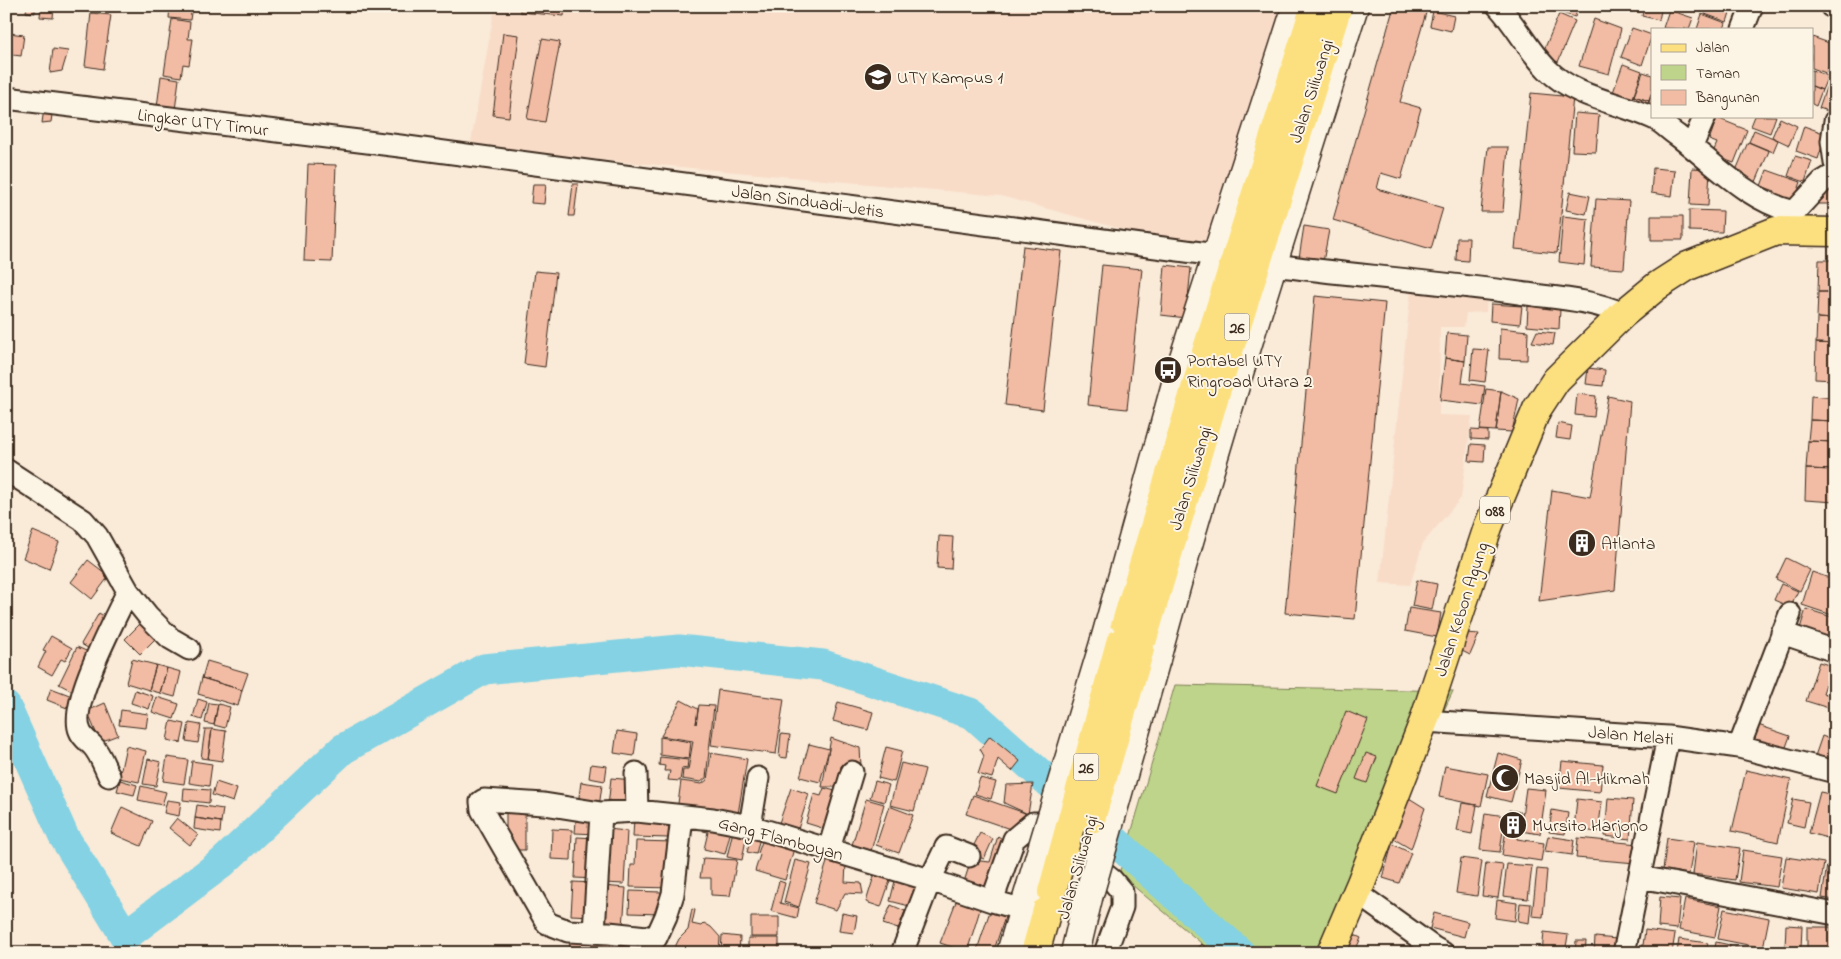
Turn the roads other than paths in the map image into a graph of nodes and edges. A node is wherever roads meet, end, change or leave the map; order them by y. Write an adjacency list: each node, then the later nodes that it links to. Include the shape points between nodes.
1 (1297, 6): 19 (street)
2 (1315, 6): 23 (main road, Jalan Siliwangi / 26)
3 (1338, 6): 25 (main road, Jalan Siliwangi / 26, via 1216,392)
4 (1354, 6): 20 (street)
5 (1498, 6): 9 (street, via 1547,69 1561,80 1588,95)
6 (1752, 6): 7 (street)
7 (1743, 28)
8 (6, 98): 13 (street, Lingkar UTY Timur)
9 (1651, 117)
10 (1654, 118): 14 (street)
11 (1704, 118): 14 (street)
12 (1835, 121): 15 (street, via 1832,142)
13 (400, 146): 19 (street, Jalan Sinduadi-Jetis)
14 (1692, 146): 17 (street, via 1729,179 1780,208)
15 (1835, 163)
16 (1835, 174): 17 (street, via 1822,182)
17 (1785, 221): 18 (main road, Jalan Kebon Agung / 088); 21 (main road, Jalan Kebon Agung / 088, via 1688,266)
18 (1835, 232)
19 (1216, 255): 24 (street)
20 (1272, 264): 21 (street, via 1572,300); 25 (street)
21 (1623, 314): 31 (main road, Jalan Kebon Agung / 088, via 1556,380 1537,409 1488,527)
22 (6, 470): 26 (street, via 83,520)
23 (1156, 519): 24 (main road, 26); 27 (main road, Jalan Siliwangi / 26)
24 (1130, 549): 27 (main road, 26); 29 (street, 26)
25 (1170, 573): 29 (main road, Jalan Siliwangi / 26)
26 (128, 591): 28 (street, via 170,638); 37 (street, via 78,706 80,732 93,746)
27 (1133, 597): 29 (main road, Jalan Siliwangi / 26)
28 (189, 648)
29 (1130, 648): 48 (main road, Jalan Siliwangi / 26, bridge); 48 (street, bridge)
30 (1835, 651): 33 (street, via 1786,624)
31 (1424, 721): 32 (street, Jalan Melati); 47 (main road, Jalan Kebon Agung / 088)
32 (1668, 737): 33 (street, Jalan Melati); 45 (street)
33 (1739, 747): 35 (street, Jalan Melati)
34 (852, 772): 43 (street)
35 (1835, 772)
36 (636, 773): 39 (street)
37 (109, 776)
38 (758, 778): 42 (street)
39 (637, 812): 40 (street, Gang Flamboyan); 41 (street, Gang Flamboyan)
40 (602, 813): 51 (street); 51 (street, Gang Flamboyan, via 544,804 481,802 482,810 547,923 568,931)
41 (682, 817): 42 (street, Gang Flamboyan); 52 (street, via 673,894)
42 (750, 826): 43 (street, Gang Flamboyan)
43 (829, 849): 46 (street, Gang Flamboyan)
44 (969, 856): 46 (street, via 946,846)
45 (1640, 877): 50 (street); 61 (street)
46 (930, 880): 49 (street, Gang Flamboyan); 53 (street)
47 (1357, 893): 59 (main road, Jalan Kebon Agung / 088); 60 (street)
48 (1053, 896): 49 (street, Gang Flamboyan); 54 (street); 55 (main road, Jalan Siliwangi / 26); 56 (main road, Jalan Siliwangi / 26); 57 (street)
49 (992, 901): 58 (street, via 1014,838 1033,823 1040,824 1112,880 1122,892 1122,907)
50 (1835, 914)
51 (594, 932): 52 (street)
52 (653, 945)
53 (902, 953)
54 (1011, 953)
55 (1035, 953)
56 (1052, 953)
57 (1075, 953)
58 (1105, 953)
59 (1331, 953)
60 (1443, 953)
61 (1624, 953)

